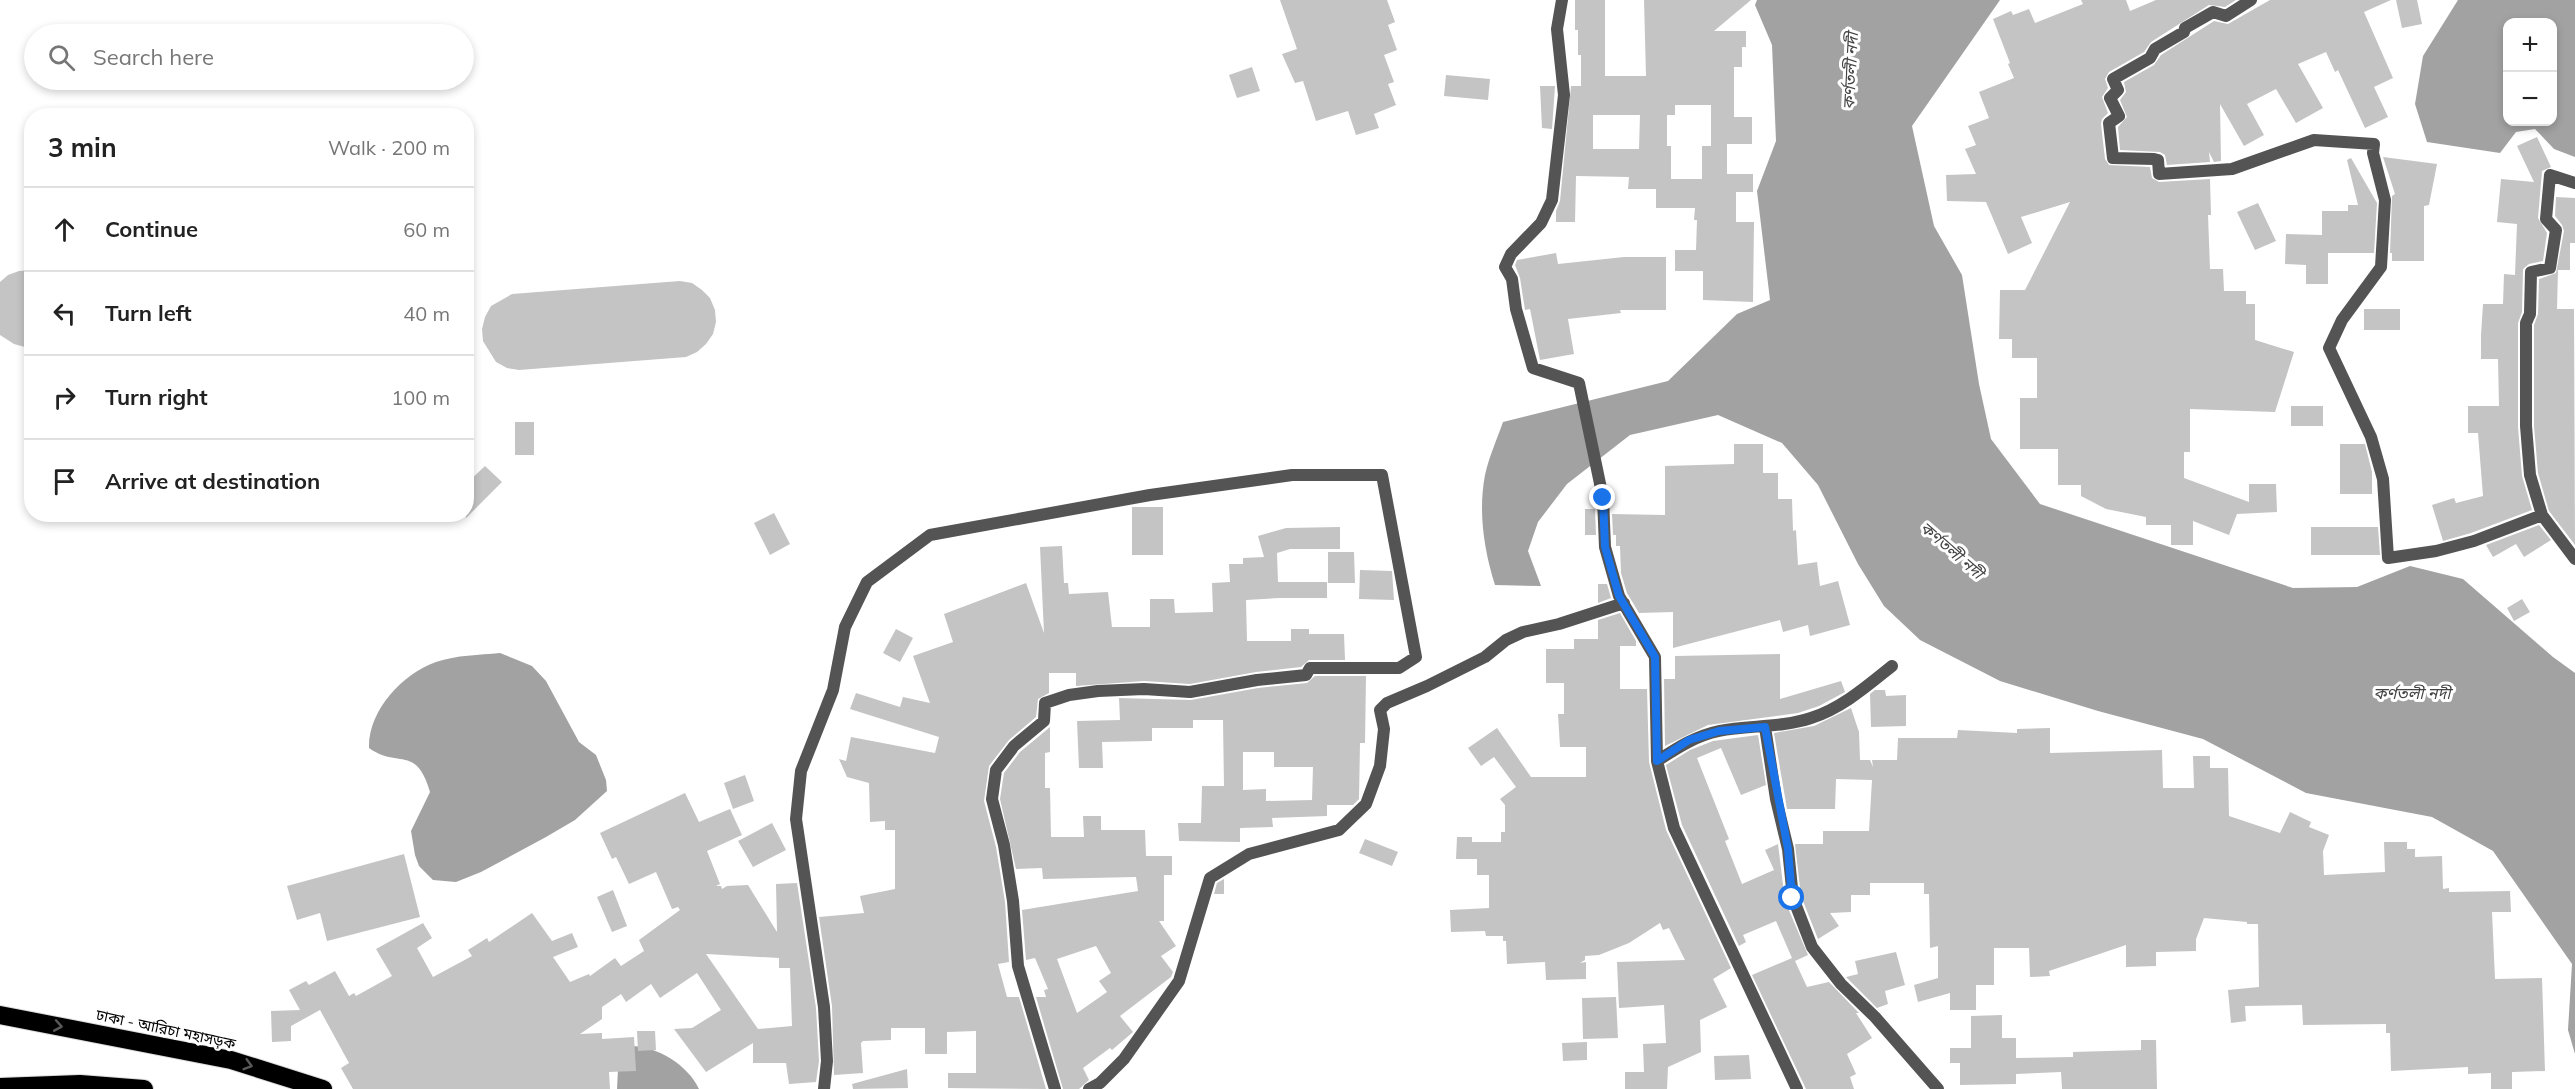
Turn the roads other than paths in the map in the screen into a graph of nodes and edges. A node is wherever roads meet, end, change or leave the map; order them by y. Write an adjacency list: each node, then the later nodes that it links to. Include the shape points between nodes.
1 (1562, 0): 6 (street, via 1557,29 1564,95 1552,200 1541,223 1510,254 1505,267 1512,279 1515,309 1533,368 1579,383 1603,498 1605,547)
2 (2251, 0): 4 (street, via 2226,16 2213,12 2185,28 2154,49 2150,58 2114,79 2118,90 2110,98 2119,116 2109,123 2113,158 2158,160 2160,174 2232,170 2314,140 2374,144 2385,200 2381,267 2342,321 2329,348 2371,437 2383,479 2388,558 2474,541)
3 (2575, 183): 4 (street, via 2550,175 2546,219 2556,230 2550,268 2531,272 2530,314 2526,323 2526,426 2529,465)
4 (2542, 515): 5 (street)
5 (2575, 559)
6 (1624, 603): 9 (street, via 1655,657); 16 (street, via 1523,632 1485,657 1387,703 1380,710 1384,729 1380,766 1366,804 1339,830 1249,854 1210,878 1179,981 1124,1059)
7 (1892, 666): 8 (street, via 1851,698 1814,717)
8 (1765, 727): 9 (street, via 1719,731 1689,740); 18 (street, via 1788,849 1792,898 1812,947)
9 (1657, 761): 17 (street, via 1674,828)
10 (0, 1015): 13 (highway, ঢাকা - আরিচা মহাসড়ক, one-way to 13, via 231,1060)
11 (0, 1087): 12 (highway, via 80,1084)
12 (144, 1089)
13 (322, 1089)
14 (824, 1089): 15 (street, via 824,1007 796,819 801,771 833,690 845,627 867,582 930,535 1150,495 1292,475 1382,475 1416,657 1399,668 1310,668 1306,675 1190,692 1144,689 1069,695 1045,703 1044,721 1014,746 996,770 992,799 1006,856 1018,966)
15 (1055, 1089)
16 (1089, 1089)
17 (1797, 1089)
18 (1938, 1089)

